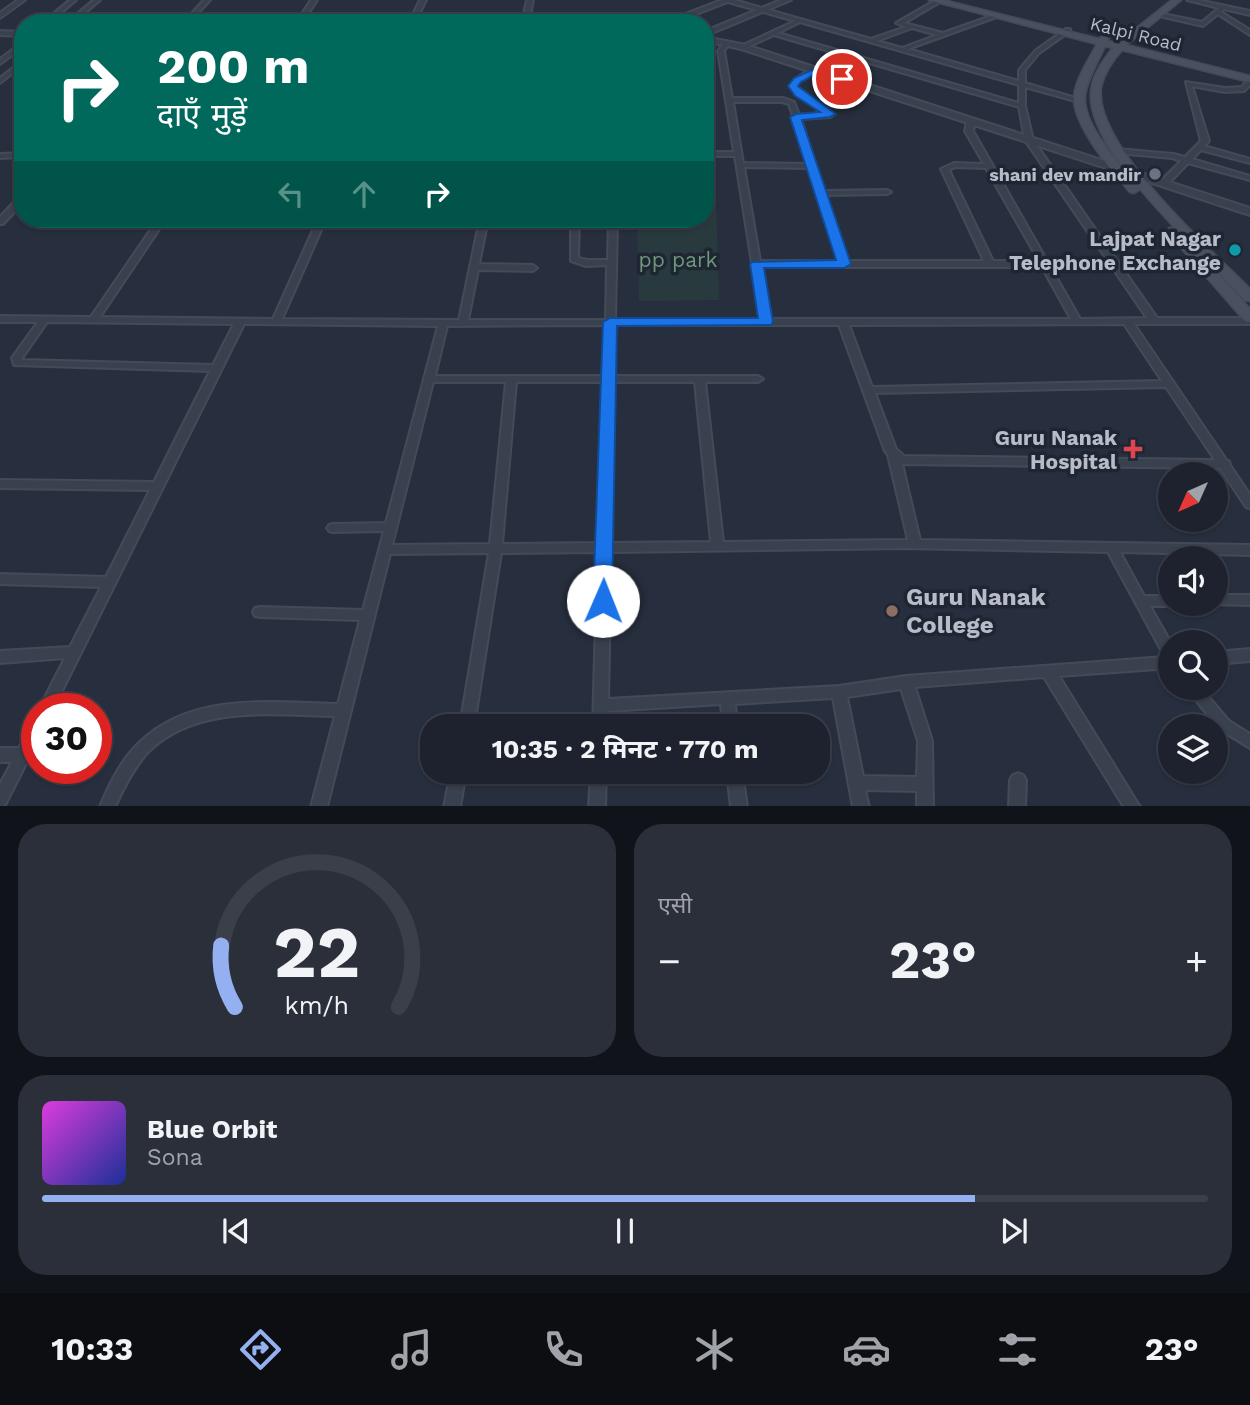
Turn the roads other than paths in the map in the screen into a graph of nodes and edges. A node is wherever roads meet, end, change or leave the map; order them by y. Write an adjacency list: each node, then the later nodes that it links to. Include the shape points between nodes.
1 (22, 0): 18 (street)
2 (73, 0): 13 (street)
3 (97, 0): 14 (street)
4 (207, 0): 15 (street)
5 (728, 0): 11 (street); 16 (street)
6 (787, 0): 11 (street)
7 (939, 0): 19 (main road, Kalpi Road); 21 (street, via 899,23); 22 (main road, Kalpi Road)
8 (1177, 0): 17 (main road)
9 (1190, 0): 10 (street)
10 (1222, 6): 12 (street); 17 (street, via 1201,25); 25 (street)
11 (765, 10): 20 (street); 23 (street)
12 (1250, 12)
13 (56, 14)
14 (80, 14)
15 (194, 14)
16 (691, 14)
17 (1158, 15): 31 (main road)
18 (0, 16)
19 (996, 16): 22 (main road, Kalpi Road); 26 (street)
20 (801, 20): 24 (street); 29 (street)
21 (910, 27): 26 (street); 29 (street)
22 (1066, 31): 27 (main road, Kalpi Road); 40 (street, via 1037,52 1022,70)
23 (714, 33)
24 (773, 33): 32 (street); 43 (street)
25 (1250, 33)
26 (943, 35): 34 (street)
27 (1102, 39): 31 (main road, Kalpi Road); 42 (main road)
28 (714, 40): 30 (street)
29 (872, 41): 34 (street)
30 (726, 43): 32 (street); 41 (street, via 721,51)
31 (1121, 44): 38 (main road, Kalpi Road); 48 (main road, via 1103,71 1095,105)
32 (743, 47): 37 (street)
33 (14, 48): 35 (street)
34 (903, 50): 40 (street)
35 (0, 62)
36 (14, 70): 39 (street)
37 (816, 71): 44 (street, via 793,86 830,115); 45 (street)
38 (1250, 78): 47 (street, via 1244,89 1188,83 1205,137)
39 (0, 82)
40 (1022, 84): 42 (street); 43 (street)
41 (729, 100): 44 (street, via 789,101); 50 (street)
42 (1079, 100): 56 (main road, via 1091,135)
43 (1022, 106): 46 (street)
44 (796, 117): 54 (street)
45 (971, 121): 46 (street); 55 (street, via 969,131)
46 (1029, 140): 56 (street); 86 (street)
47 (1200, 147): 51 (street); 52 (street)
48 (1117, 151): 51 (street); 57 (main road)
49 (714, 154): 50 (street)
50 (738, 154): 53 (street)
51 (1188, 159): 58 (street); 59 (street)
52 (1250, 161)
53 (740, 165): 54 (street); 71 (street)
54 (812, 166): 61 (street)
55 (990, 166): 73 (street, via 945,169); 74 (street)
56 (1115, 169): 57 (street); 83 (main road)
57 (1133, 174): 59 (street); 77 (main road)
58 (1250, 178)
59 (1163, 184): 63 (street)
60 (887, 192): 61 (street)
61 (820, 194): 72 (street)
62 (14, 207): 64 (street)
63 (1250, 212)
64 (0, 222)
65 (156, 228): 79 (street)
66 (318, 228): 82 (street)
67 (482, 228): 75 (street)
68 (575, 228): 70 (street, via 574,259)
69 (613, 228): 70 (street)
70 (612, 262): 88 (street)
71 (756, 264): 72 (street); 89 (street)
72 (844, 264): 73 (street)
73 (990, 264): 74 (street)
74 (1043, 264): 84 (street)
75 (474, 267): 76 (street); 87 (street)
76 (533, 268)
77 (1250, 297)
78 (0, 318): 80 (street)
79 (94, 318): 80 (street); 81 (street)
80 (45, 319): 92 (street, via 18,363)
81 (241, 320): 82 (street); 92 (street)
82 (277, 320): 91 (street)
83 (1250, 320): 86 (street)
84 (1077, 321): 85 (street); 90 (street)
85 (1127, 321): 86 (street); 98 (street)
86 (1154, 321)
87 (463, 322): 88 (street); 91 (street)
88 (610, 322): 89 (street); 97 (street)
89 (766, 322): 90 (street)
90 (843, 322): 99 (street)
91 (443, 323): 93 (street)
92 (216, 368): 105 (street)
93 (430, 379): 96 (street); 107 (street)
94 (700, 379): 95 (street); 97 (street); 110 (street)
95 (758, 379)
96 (511, 380): 97 (street); 111 (street)
97 (608, 380): 112 (street)
98 (1169, 384): 99 (street); 101 (street)
99 (869, 390): 100 (street)
100 (894, 456): 102 (street, via 909,462); 109 (street)
101 (1224, 462)
102 (1158, 464)
103 (1228, 469): 106 (street)
104 (0, 484): 105 (street)
105 (157, 486): 117 (street)
106 (1250, 504)
107 (392, 527): 108 (street); 114 (street)
108 (333, 528)
109 (915, 544): 110 (street); 113 (street)
110 (717, 545): 112 (street)
111 (496, 547): 112 (street); 114 (street); 138 (street)
112 (604, 549): 136 (street)
113 (1112, 549): 115 (street); 120 (street)
114 (387, 550): 123 (street)
115 (1250, 550)
116 (0, 579): 117 (street)
117 (109, 582): 125 (street)
118 (1228, 600): 119 (street)
119 (1250, 600)
120 (1142, 601): 121 (street); 124 (street)
121 (1158, 601)
122 (260, 612): 123 (street)
123 (369, 615): 137 (street)
124 (1158, 631)
125 (74, 652): 127 (street); 133 (street)
126 (1250, 654): 128 (street)
127 (0, 657)
128 (1228, 657)
129 (1158, 663): 130 (street)
130 (1048, 671): 131 (street); 160 (street)
131 (906, 682): 132 (street); 150 (street, via 925,741)
132 (839, 692): 134 (street); 146 (street)
133 (54, 693)
134 (727, 697): 136 (street); 140 (street)
135 (1203, 700): 141 (street, via 1224,725)
136 (601, 705): 139 (street)
137 (344, 710): 152 (street, via 220,710 170,727 144,746); 153 (street)
138 (469, 714)
139 (601, 714)
140 (729, 714)
141 (1250, 742)
142 (0, 755): 143 (street)
143 (21, 755)
144 (21, 757): 151 (street)
145 (1018, 780): 159 (street)
146 (857, 783): 150 (street); 157 (street)
147 (456, 784): 154 (street)
148 (598, 784): 155 (street)
149 (736, 784): 156 (street)
150 (926, 784): 158 (street)
151 (0, 800)
152 (108, 806)
153 (319, 806)
154 (452, 806)
155 (597, 806)
156 (739, 806)
157 (861, 806)
158 (925, 806)
159 (1017, 806)
160 (1132, 806)

